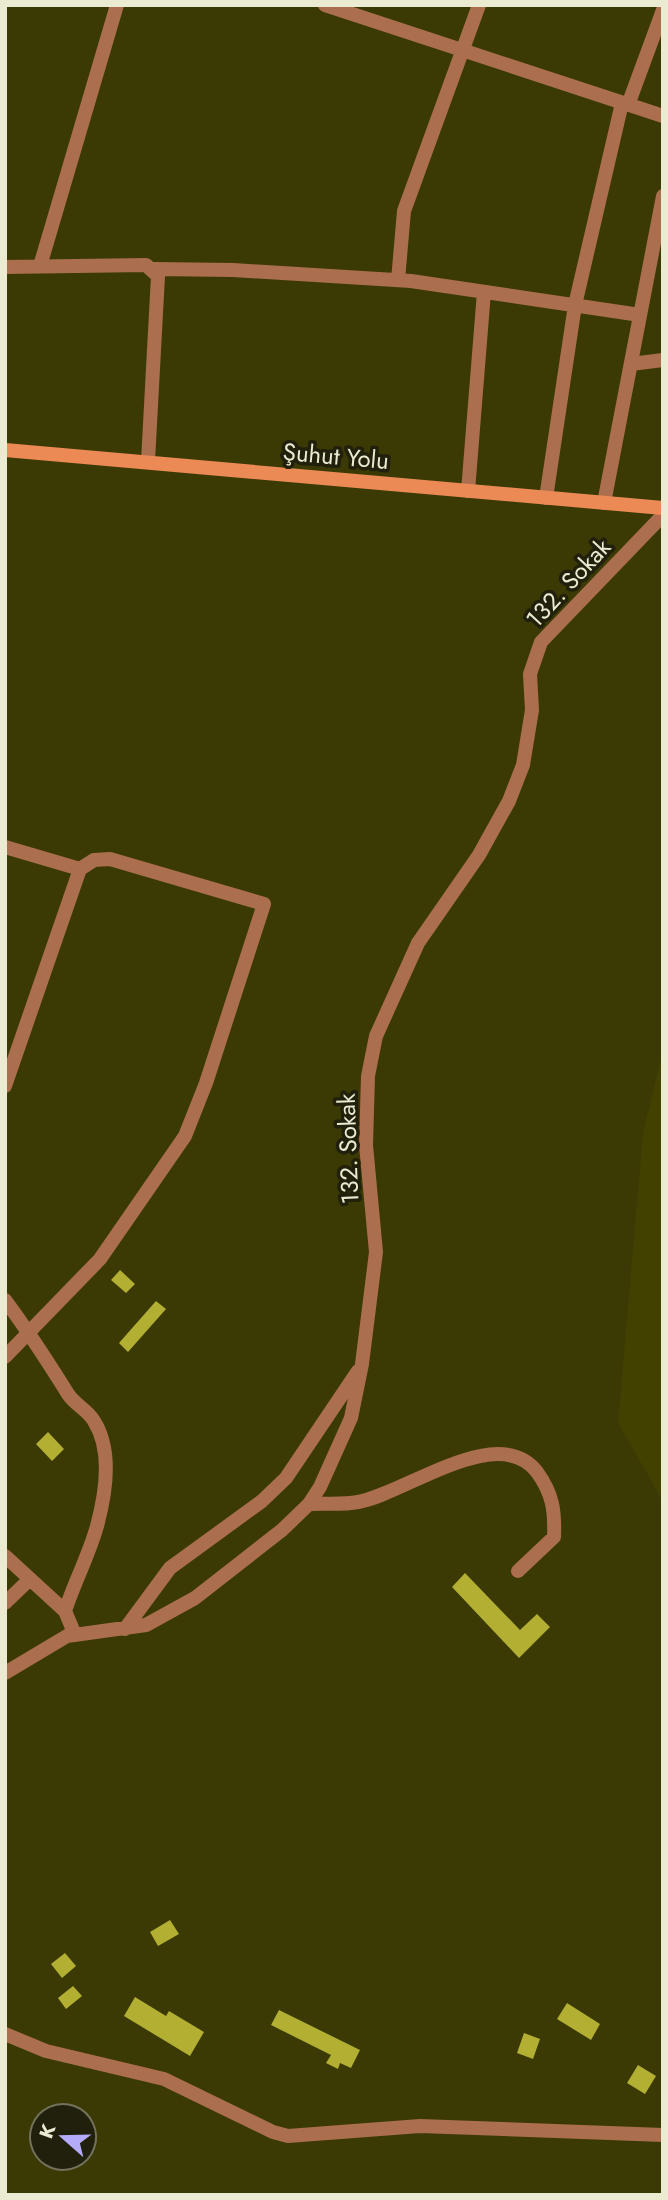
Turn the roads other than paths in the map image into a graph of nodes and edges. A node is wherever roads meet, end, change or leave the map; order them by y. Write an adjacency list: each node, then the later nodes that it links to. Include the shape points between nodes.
1 (117, 5): 9 (street)
2 (326, 5): 5 (street)
3 (479, 5): 5 (street)
4 (663, 10): 6 (street)
5 (461, 52): 6 (street); 12 (street, via 404,211)
6 (625, 104): 7 (street); 14 (street)
7 (663, 116)
8 (663, 196): 15 (street)
9 (40, 266): 10 (street); 11 (street, via 119,263)
10 (5, 267)
11 (154, 269): 12 (street); 19 (street, via 158,276)
12 (398, 280): 13 (street)
13 (484, 292): 14 (street); 20 (street)
14 (575, 305): 15 (street); 21 (street)
15 (640, 315): 17 (street)
16 (663, 360): 17 (street)
17 (631, 363): 22 (street)
18 (5, 450): 19 (main road, Şuhut Yolu)
19 (148, 461): 20 (main road, Şuhut Yolu)
20 (468, 491): 21 (main road, Şuhut Yolu)
21 (546, 498): 22 (main road, Şuhut Yolu)
22 (604, 503): 23 (main road, Şuhut Yolu)
23 (663, 508)
24 (663, 515): 31 (street, 132. Sokak, via 541,642 530,674 532,710 523,765 509,801 479,855 418,943 376,1036 366,1145 376,1252)
25 (5, 847): 26 (street)
26 (80, 869): 27 (street); 29 (street, via 93,860 110,859 264,904 185,1136 100,1259)
27 (5, 1086)
28 (5, 1300): 29 (street)
29 (30, 1334): 30 (street); 37 (street, via 70,1398 93,1418 106,1459 97,1529)
30 (5, 1357)
31 (362, 1364): 32 (street, 132. Sokak, via 351,1418); 38 (street, via 286,1478 170,1568)
32 (309, 1504): 34 (street, via 358,1502 471,1456 501,1454 530,1463 549,1488 555,1508 555,1537); 38 (street, 132. Sokak, via 195,1598 146,1625)
33 (5, 1556): 35 (street)
34 (518, 1571)
35 (30, 1579): 36 (street); 37 (street)
36 (5, 1603)
37 (65, 1611): 39 (street)
38 (125, 1629): 39 (street, 132. Sokak)
39 (75, 1635): 40 (street, 132. Sokak)
40 (5, 1673)
41 (5, 2034): 42 (street, via 46,2052 164,2079 288,2136 420,2126)
42 (663, 2135)

